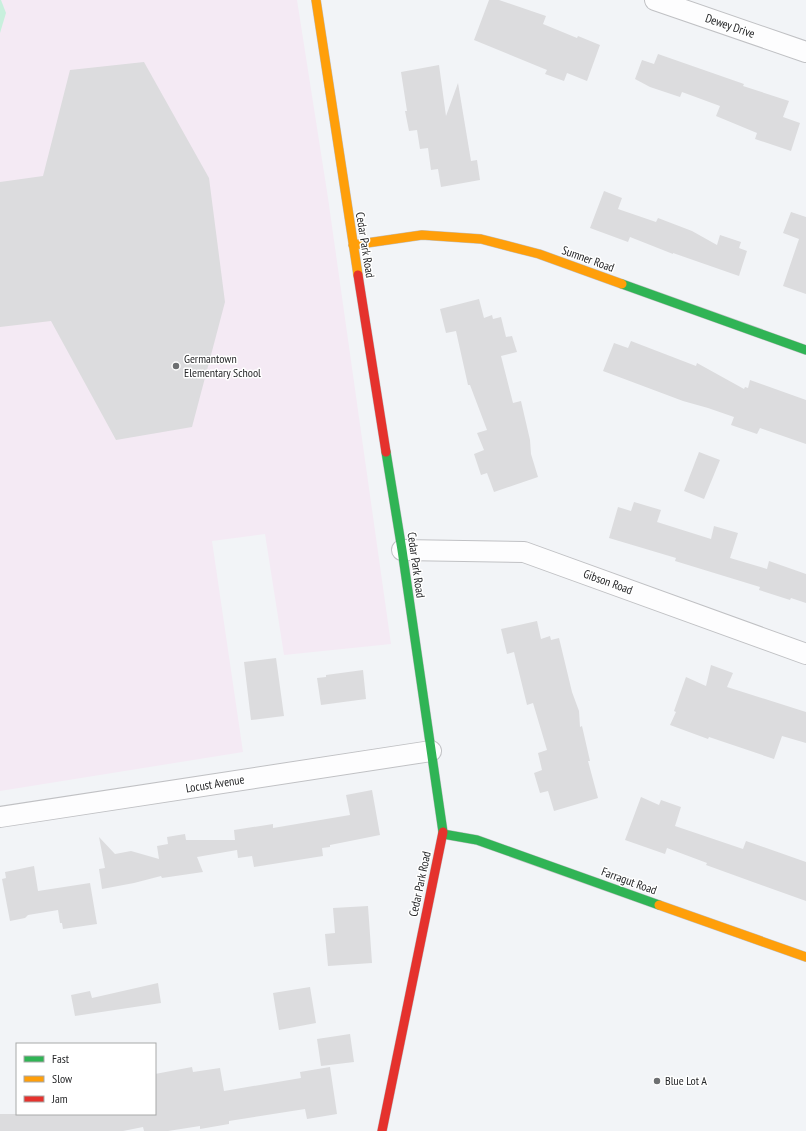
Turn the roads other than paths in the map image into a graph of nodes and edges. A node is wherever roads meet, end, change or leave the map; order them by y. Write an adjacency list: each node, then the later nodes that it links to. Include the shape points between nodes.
1 (316, 0): 4 (street, Cedar Park Road)
2 (655, 0): 3 (street, Dewey Drive)
3 (806, 52)
4 (353, 245): 5 (street, Sumner Road, via 422,235 481,239 538,254); 6 (street, Cedar Park Road)
5 (806, 350)
6 (402, 550): 7 (street, Gibson Road, via 524,552); 8 (street, Cedar Park Road)
7 (806, 654)
8 (430, 750): 9 (street, Locust Avenue); 10 (street, Cedar Park Road)
9 (0, 817)
10 (443, 834): 11 (street, Farragut Road, via 476,840); 12 (street, Cedar Park Road)
11 (806, 957)
12 (382, 1131)

